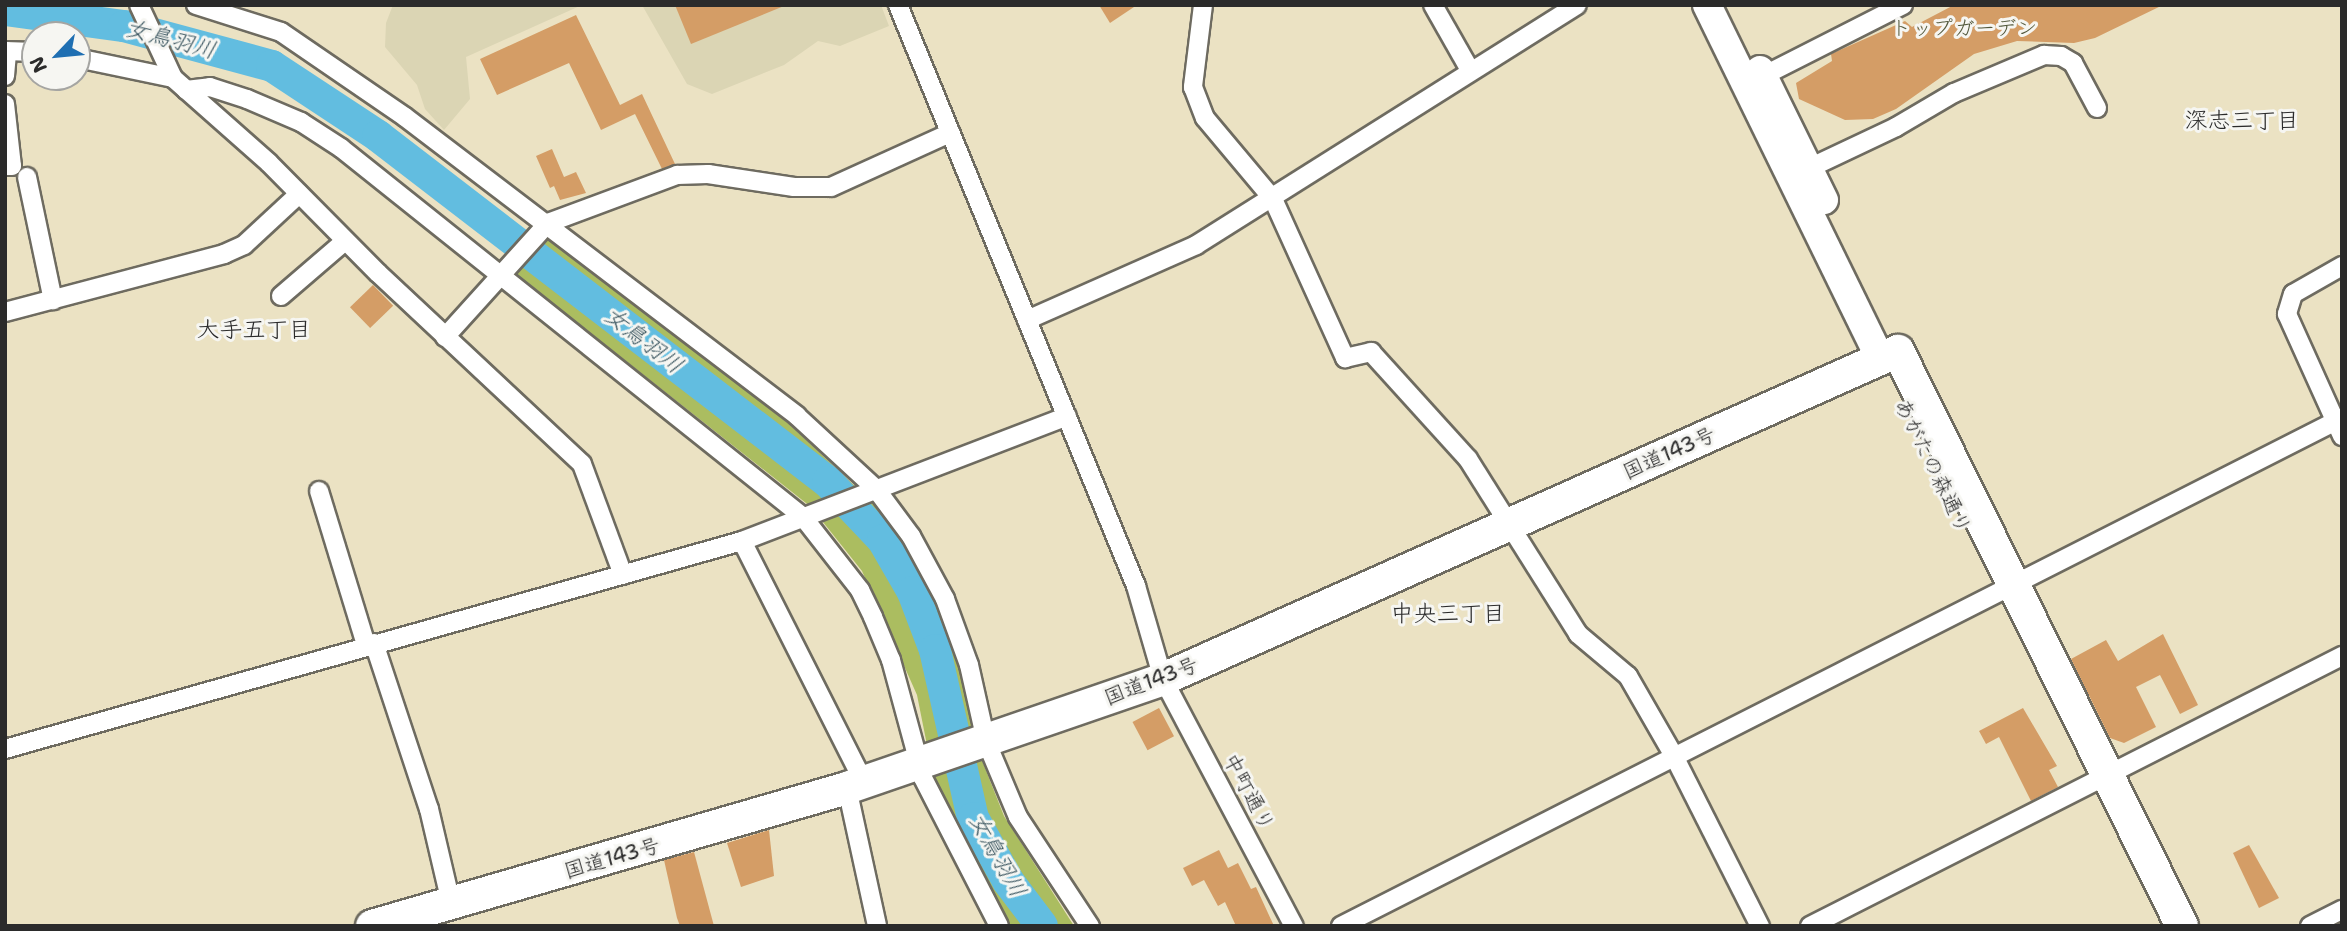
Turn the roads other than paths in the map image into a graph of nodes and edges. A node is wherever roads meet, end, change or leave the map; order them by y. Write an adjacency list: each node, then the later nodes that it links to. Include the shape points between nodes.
1 (139, 5): 14 (street)
2 (196, 5): 24 (street, via 281,32)
3 (898, 5): 18 (street, 中町通り)
4 (1203, 5): 23 (street, via 1193,86 1201,107)
5 (1433, 5): 12 (street)
6 (1577, 5): 12 (street)
7 (1707, 5): 15 (main road, あがたの森通り)
8 (1727, 5): 15 (main road, あがたの森通り)
9 (1903, 5): 15 (street)
10 (6, 51): 13 (street)
11 (91, 61): 14 (street)
12 (1470, 70): 23 (street)
13 (5, 76)
14 (175, 79): 22 (street); 27 (street, via 211,87 300,122 341,148)
15 (1754, 80): 20 (main road, あがたの森通り)
16 (5, 104): 19 (street, via 12,166)
17 (2097, 108): 20 (street, via 2073,62 2044,55 1954,93)
18 (950, 133): 24 (street, via 831,187 677,175); 31 (street, 中町通り)
19 (5, 166)
20 (1800, 173): 33 (main road, あがたの森通り)
21 (27, 177): 29 (street)
22 (299, 194): 25 (street); 29 (street, via 244,245 224,254)
23 (1273, 199): 31 (street, via 1160,264); 39 (street, via 1345,358 1371,352 1468,459)
24 (545, 226): 27 (street); 36 (street, via 797,416)
25 (345, 241): 28 (street); 32 (street)
26 (2342, 266): 35 (street, via 2293,294 2287,314)
27 (502, 273): 32 (street); 38 (street)
28 (281, 296)
29 (53, 300): 30 (street)
30 (5, 312)
31 (1027, 320): 34 (street, 中町通り)
32 (445, 337): 41 (street, via 582,464)
33 (1889, 356): 39 (highway, 国道143号); 42 (highway, あがたの森通り)
34 (1067, 416): 36 (street); 45 (street, 中町通り, via 1136,586)
35 (2339, 425): 42 (street)
36 (872, 490): 38 (street); 46 (street, via 911,536 945,598 969,665)
37 (319, 491): 43 (street)
38 (806, 515): 40 (street); 49 (street, via 860,590 873,617)
39 (1508, 523): 45 (highway, 国道143号); 48 (street, via 1578,634 1628,676)
40 (742, 541): 41 (street); 51 (street)
41 (622, 575): 43 (street)
42 (2003, 590): 48 (street); 50 (highway, あがたの森通り)
43 (370, 644): 47 (street); 52 (street, via 429,809)
44 (2342, 656): 50 (street)
45 (1163, 679): 46 (highway, 国道143号); 58 (street, 中町通り)
46 (983, 743): 49 (highway, 国道143号); 57 (street, via 1018,817)
47 (5, 749)
48 (1674, 756): 59 (street); 60 (street)
49 (922, 764): 51 (highway, 国道143号); 56 (street, via 946,830)
50 (2098, 778): 61 (street); 62 (highway, あがたの森通り); 63 (highway, あがたの森通り)
51 (855, 785): 52 (highway, 国道143号); 55 (street)
52 (451, 903): 54 (highway, 国道143号)
53 (2342, 910): 64 (street)
54 (372, 926)
55 (877, 926)
56 (999, 926)
57 (1090, 926)
58 (1294, 926)
59 (1341, 926)
60 (1760, 926)
61 (1810, 926)
62 (2162, 926)
63 (2182, 926)
64 (2310, 926)

